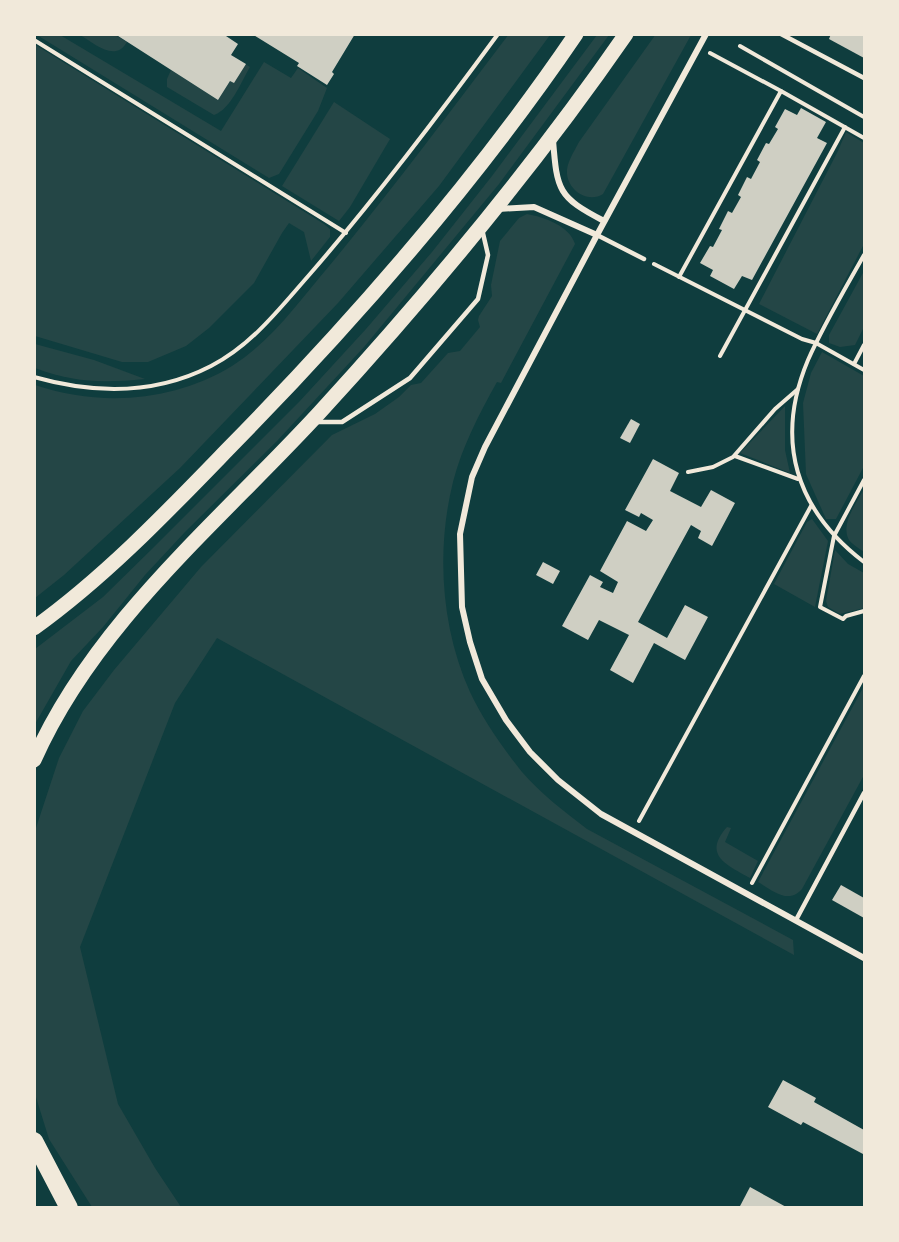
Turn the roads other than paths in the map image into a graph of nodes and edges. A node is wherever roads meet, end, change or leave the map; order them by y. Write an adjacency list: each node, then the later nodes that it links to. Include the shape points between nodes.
1 (576, 34): 13 (main road, via 492,150 383,284 264,412 114,562)
2 (626, 34): 6 (main road)
3 (706, 34): 8 (street)
4 (781, 34): 5 (lane)
5 (864, 78)
6 (552, 134): 7 (main road); 8 (street, via 556,178 566,197)
7 (494, 209): 9 (main road); 10 (street, via 534,207)
8 (604, 221): 10 (street)
9 (482, 225): 12 (main road); 12 (lane, via 488,255 478,299 410,378 342,422)
10 (597, 234): 11 (lane); 16 (street, via 472,477 460,534 462,607 470,642 482,679 506,720 530,752 582,801)
11 (644, 259)
12 (310, 422): 14 (main road, via 140,599 108,638 63,705)
13 (34, 628)
14 (34, 760)
15 (864, 793): 16 (lane)
16 (796, 920): 17 (street)
17 (864, 958)
18 (34, 1141): 19 (highway)
19 (69, 1208)

